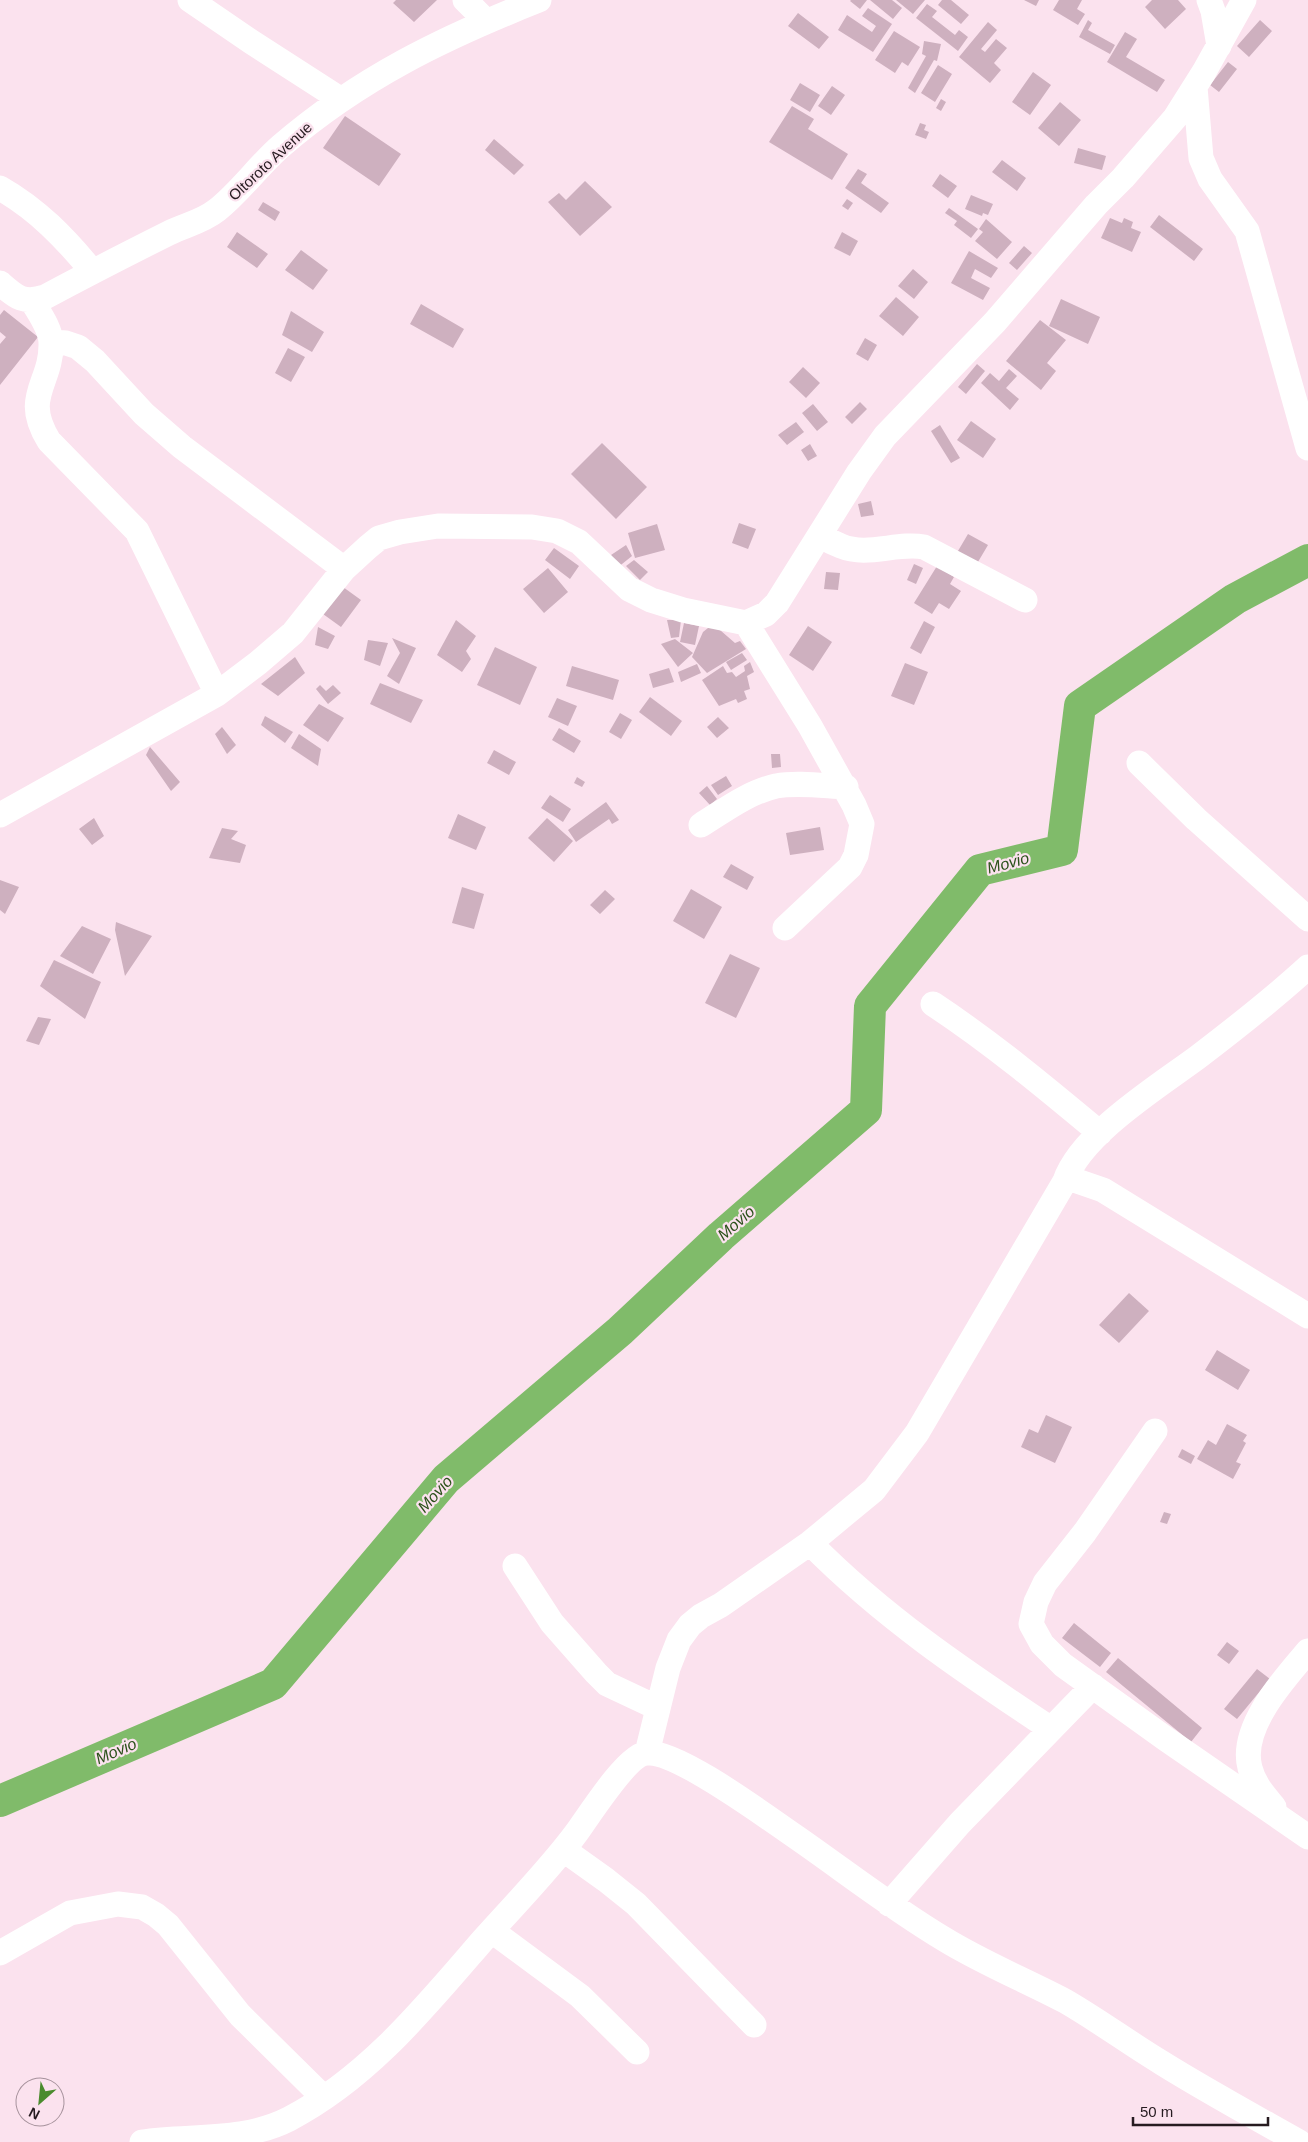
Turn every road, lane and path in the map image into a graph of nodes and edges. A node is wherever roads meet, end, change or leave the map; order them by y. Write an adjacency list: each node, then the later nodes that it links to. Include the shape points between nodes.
1 (190, 0): 9 (street)
2 (465, 0): 6 (street)
3 (540, 0): 6 (street, Oltoroto Avenue)
4 (1209, 0): 7 (street)
5 (1244, 0): 7 (street)
6 (486, 21): 9 (street, Oltoroto Avenue, via 416,53)
7 (1219, 46): 8 (street)
8 (1195, 87): 15 (street, via 1201,158 1210,180 1247,231); 16 (street, via 1175,118 996,322 885,436)
9 (340, 99): 11 (street, Oltoroto Avenue, via 279,148 216,210)
10 (0, 188): 11 (street, via 44,218)
11 (92, 271): 13 (street, Oltoroto Avenue)
12 (0, 283): 13 (street, via 23,300)
13 (32, 301): 14 (street)
14 (52, 342): 17 (street, via 78,347 144,414 182,447); 20 (street, via 36,408 40,426 49,441 137,531)
15 (1308, 448)
16 (820, 535): 18 (street, via 849,549 924,547); 19 (street, via 777,603 766,614)
17 (344, 569): 19 (street, via 379,538 400,532 438,526 532,526 557,531 579,542 629,589 651,600); 20 (street, via 293,633)
18 (1026, 600)
19 (746, 623): 22 (street)
20 (217, 694): 23 (street)
21 (1139, 763): 25 (street)
22 (846, 787): 24 (street, via 777,786 735,803); 26 (street, via 862,824 856,855 840,878)
23 (0, 815)
24 (701, 825)
25 (1308, 919)
26 (786, 928)
27 (1308, 967): 29 (street, via 1270,1002)
28 (933, 1004): 29 (street, via 1000,1051)
29 (1100, 1133): 30 (street, via 1080,1153)
30 (1065, 1181): 31 (street, via 1074,1180 1103,1190); 33 (street, via 917,1433 874,1490)
31 (1308, 1316)
32 (1156, 1431): 36 (street, via 1050,1577 1036,1602 1031,1624 1042,1644 1063,1665)
33 (810, 1543): 37 (street, via 690,1625 679,1640 668,1668); 38 (street, via 842,1576 919,1639)
34 (515, 1566): 37 (street, via 552,1623 607,1684)
35 (1308, 1651): 40 (street, via 1268,1700 1256,1722 1249,1748 1249,1767 1258,1789)
36 (1093, 1686): 38 (street); 40 (street)
37 (658, 1708): 39 (street)
38 (1051, 1729): 43 (street, via 960,1823)
39 (647, 1753): 42 (street, via 636,1756 624,1769); 43 (street, via 659,1754 698,1771 839,1866)
40 (1287, 1822): 41 (street)
41 (1308, 1837)
42 (564, 1850): 44 (street); 46 (street, via 636,1904)
43 (889, 1904): 50 (street, via 986,1963 1066,2002 1164,2065)
44 (492, 1931): 47 (street, via 580,1996); 48 (street, via 397,2035 359,2072)
45 (0, 1953): 48 (street, via 70,1913 118,1904 142,1907 168,1925 240,2015)
46 (754, 2025)
47 (637, 2052)
48 (324, 2098): 49 (street, via 268,2129 232,2136)
49 (142, 2142)
50 (1299, 2142)

